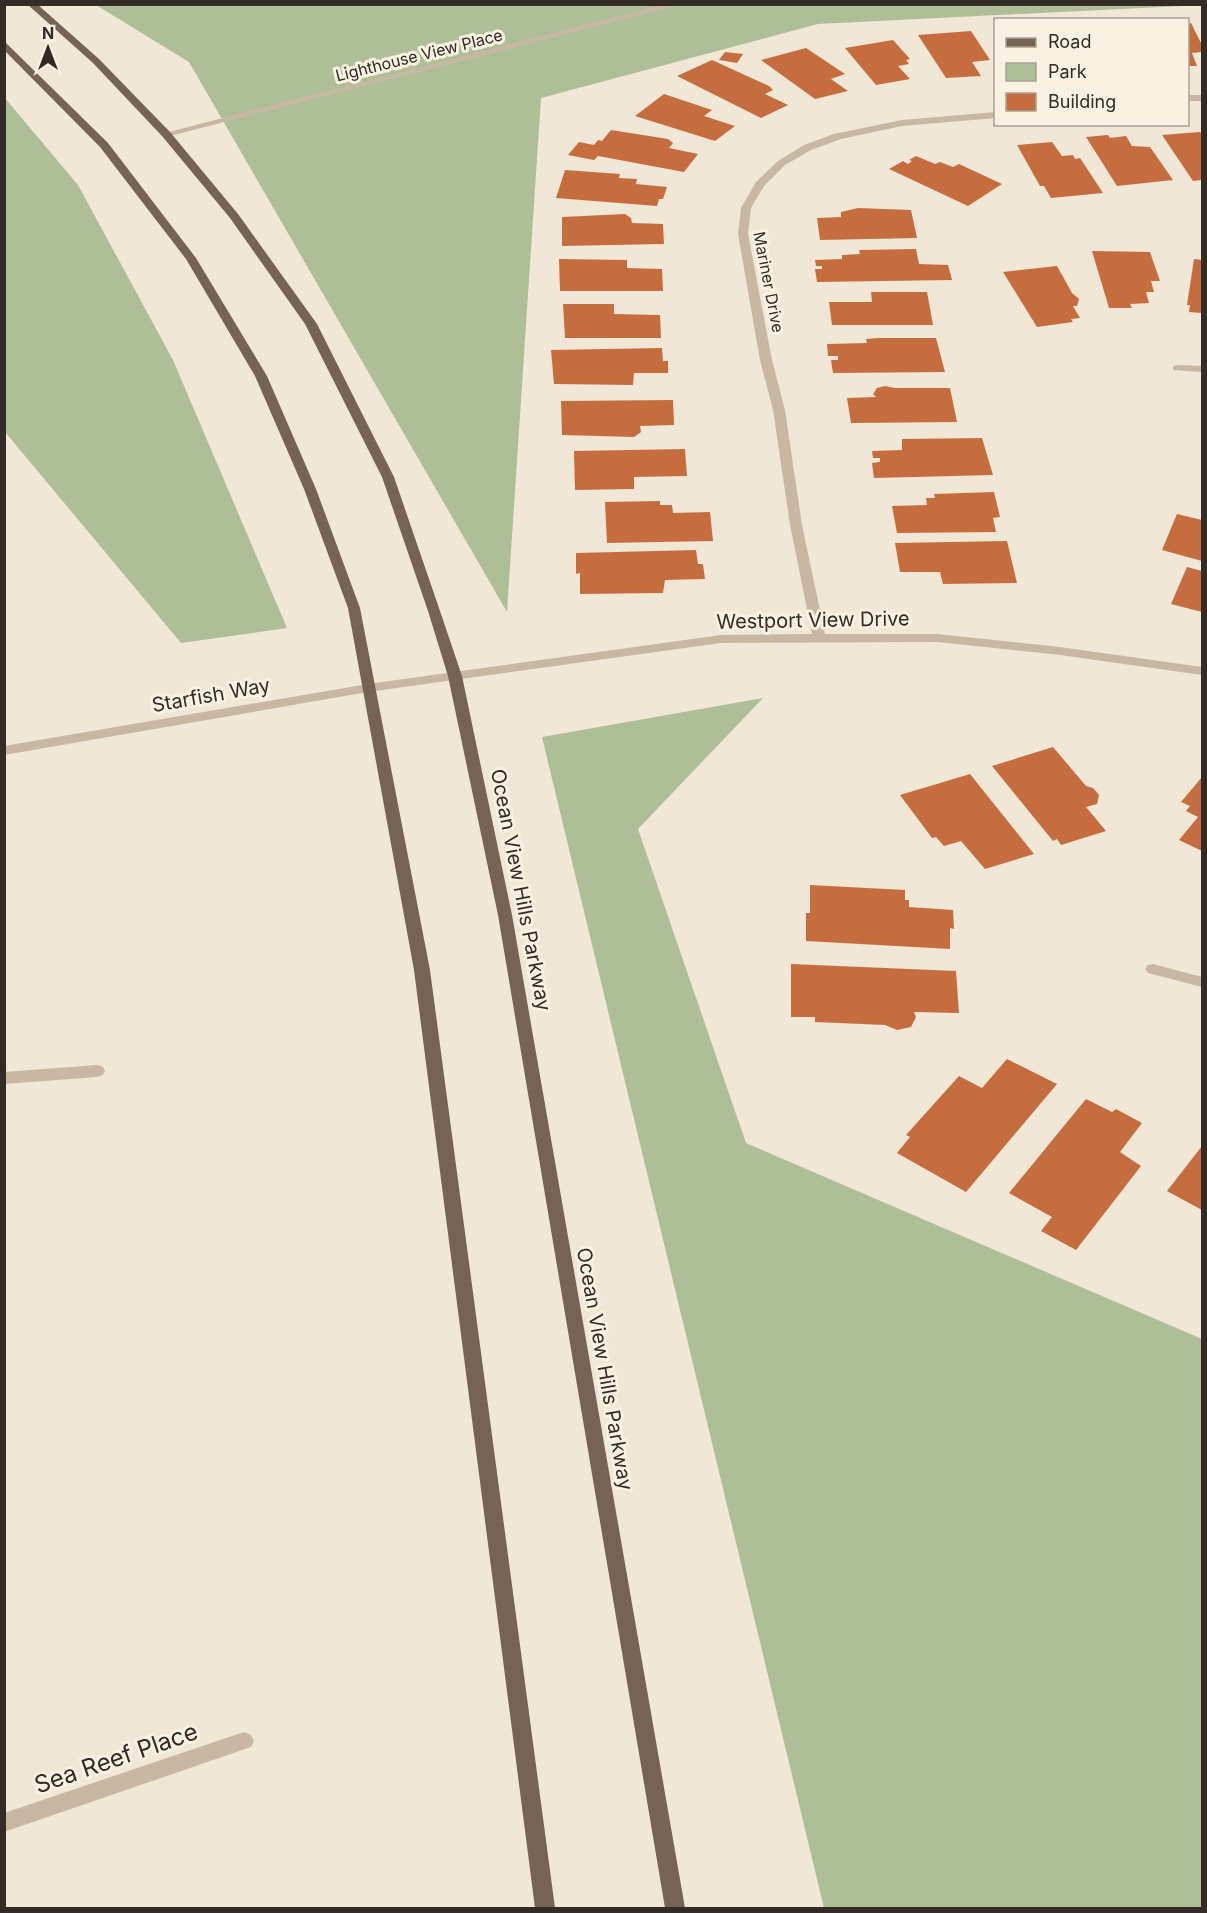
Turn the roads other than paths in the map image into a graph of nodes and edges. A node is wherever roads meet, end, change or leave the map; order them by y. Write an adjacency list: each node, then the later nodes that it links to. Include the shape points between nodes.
1 (31, 4): 5 (main road, Ocean View Hills Parkway, via 96,61)
2 (679, 4): 5 (street, Lighthouse View Place)
3 (4, 44): 12 (main road, via 104,145 191,258 261,376 310,489 354,608)
4 (994, 115): 8 (street, Mariner Drive, via 864,129 826,140 777,166 746,206 743,234)
5 (166, 134): 10 (main road, Ocean View Hills Parkway, via 234,216 311,324 388,477)
6 (1177, 368): 7 (street)
7 (1203, 369)
8 (819, 638): 9 (street, Westport View Drive, via 937,638); 10 (street, Westport View Drive, via 721,639)
9 (1203, 671)
10 (455, 676): 11 (street, Westport View Drive); 21 (main road, Ocean View Hills Parkway, via 505,915)
11 (424, 680): 12 (street, Starfish Way)
12 (368, 688): 13 (street, Starfish Way); 20 (main road, via 422,970)
13 (4, 751)
14 (1153, 969): 15 (street)
15 (1203, 982)
16 (97, 1071): 17 (street)
17 (4, 1078)
18 (244, 1741): 19 (street, Sea Reef Place)
19 (4, 1823)
20 (544, 1908)
21 (675, 1908)

